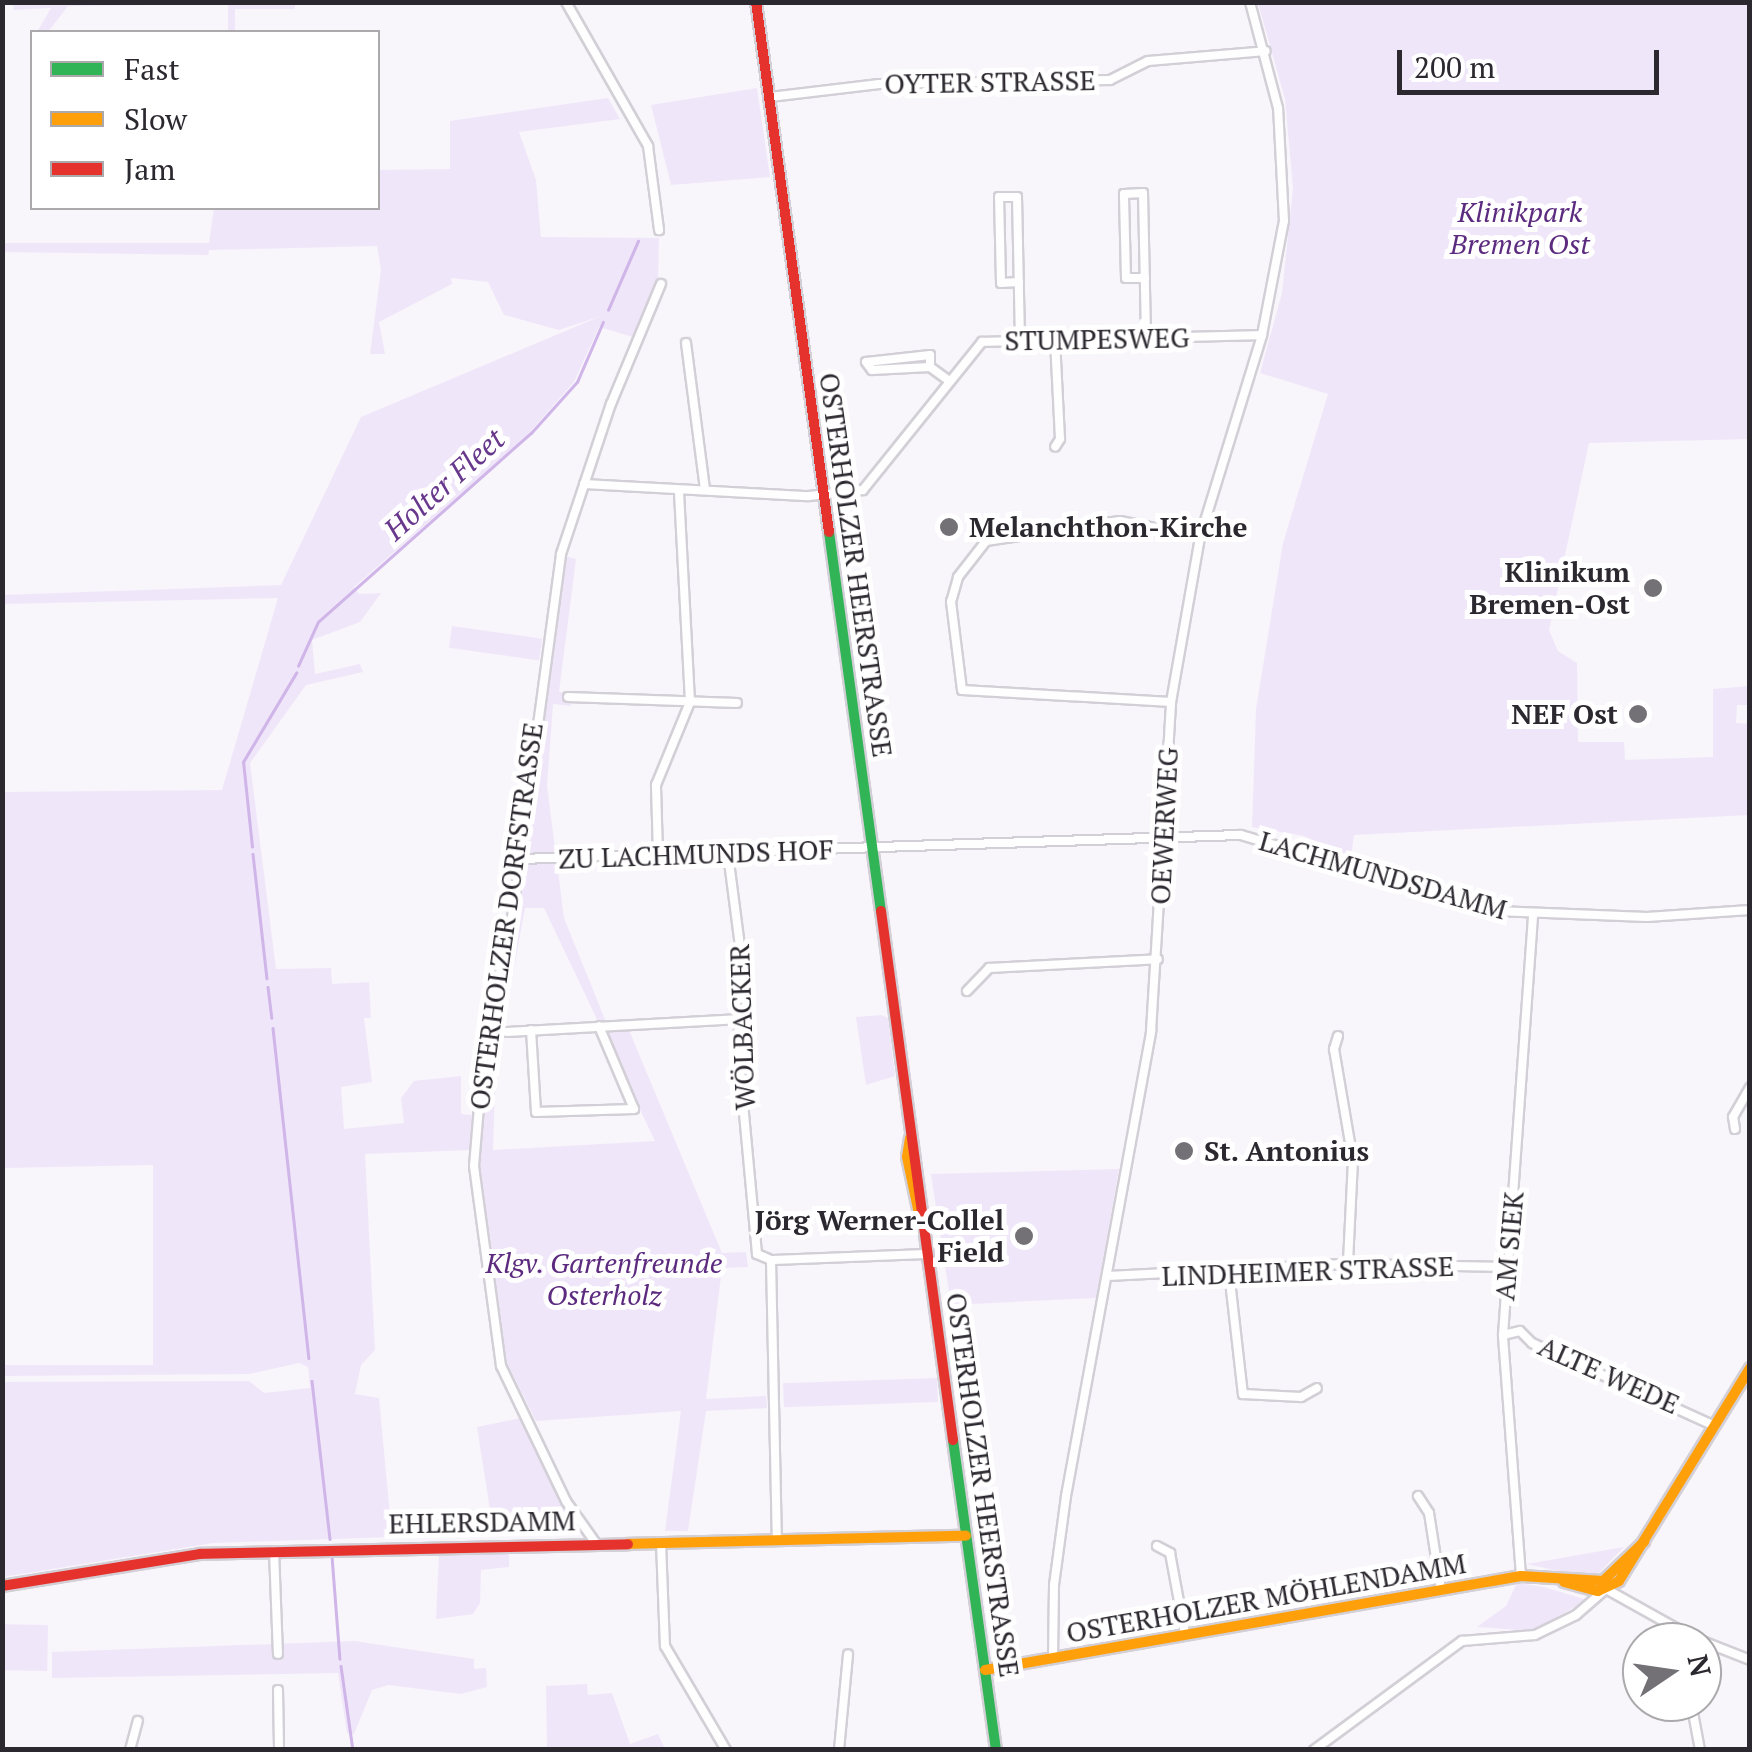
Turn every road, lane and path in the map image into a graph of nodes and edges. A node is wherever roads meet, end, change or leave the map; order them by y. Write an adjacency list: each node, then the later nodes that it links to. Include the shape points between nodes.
1 (566, 2): 6 (street, via 648,146)
2 (756, 2): 5 (main road, OSTERHOLZER HEERSTRASSE)
3 (1250, 2): 4 (street, OEWERWEG)
4 (1266, 51): 5 (street, OYTER STRASSE, via 1148,62 1110,80 879,84); 10 (street, OEWERWEG, via 1286,180)
5 (770, 97): 21 (main road, OSTERHOLZER HEERSTRASSE)
6 (659, 230)
7 (1145, 278): 7 (street, via 1143,193 1124,194 1126,278); 11 (street)
8 (1019, 282): 8 (street, via 1017,196 999,197 1001,283); 12 (street)
9 (661, 284): 18 (street, OSTERHOLZER DORFSTRASSE)
10 (1262, 336): 11 (street, STUMPESWEG); 22 (street, OEWERWEG)
11 (1146, 338): 13 (street, STUMPESWEG)
12 (1020, 340): 13 (street, STUMPESWEG); 16 (street, STUMPESWEG, via 982,342)
13 (1055, 340): 17 (street)
14 (686, 343): 20 (street)
15 (930, 367): 15 (street, via 930,355 866,362 872,370); 16 (street)
16 (949, 381): 21 (street, STUMPESWEG, via 863,490)
17 (1055, 447)
18 (584, 484): 19 (street, STUMPESWEG); 31 (street, OSTERHOLZER DORFSTRASSE, via 550,608)
19 (679, 490): 20 (street, STUMPESWEG); 24 (street)
20 (705, 490): 21 (street, STUMPESWEG)
21 (824, 494): 28 (main road, OSTERHOLZER HEERSTRASSE)
22 (1200, 537): 25 (street, OEWERWEG); 25 (street, via 1120,521 1080,522 986,542 967,562 950,602 962,690)
23 (568, 697): 24 (street)
24 (690, 702): 26 (street); 29 (street, via 656,785)
25 (1170, 702): 27 (street, OEWERWEG)
26 (737, 703)
27 (1164, 837): 28 (street, LACHMUNDSDAMM); 33 (street, LACHMUNDSDAMM, via 1256,836 1472,906); 34 (street, OEWERWEG)
28 (872, 849): 30 (street, ZU LACHMUNDS HOF); 43 (main road, OSTERHOLZER HEERSTRASSE)
29 (658, 854): 30 (street, ZU LACHMUNDS HOF); 31 (street, ZU LACHMUNDS HOF)
30 (728, 854): 36 (street, WÖLBACKER, via 747,1001)
31 (520, 859): 56 (street, OSTERHOLZER DORFSTRASSE, via 485,1034 474,1178 501,1366 566,1501)
32 (1750, 910): 33 (street, LACHMUNDSDAMM)
33 (1534, 916): 46 (street, AM SIEK)
34 (1158, 959): 35 (street, via 988,968); 48 (street, OEWERWEG)
35 (966, 991)
36 (741, 1019): 37 (street); 44 (street, WÖLBACKER, via 737,1038)
37 (599, 1026): 38 (street); 38 (street, via 634,1109 536,1112)
38 (531, 1030): 39 (street)
39 (507, 1032)
40 (1338, 1036): 45 (street, via 1334,1049 1353,1160)
41 (1750, 1088): 42 (street, via 1733,1117)
42 (1735, 1129)
43 (928, 1254): 44 (street); 54 (main road, OSTERHOLZER HEERSTRASSE)
44 (766, 1259): 55 (street, WÖLBACKER)
45 (1348, 1264): 46 (street, LINDHEIMER STRASSE); 47 (street, LINDHEIMER STRASSE)
46 (1508, 1267): 49 (street, AM SIEK)
47 (1228, 1272): 48 (street, LINDHEIMER STRASSE); 51 (street, via 1244,1394 1300,1397)
48 (1108, 1276): 69 (street, OEWERWEG, via 1066,1496)
49 (1503, 1335): 52 (street, ALTE WEDE, via 1520,1331 1532,1343); 60 (street, AM SIEK)
50 (1750, 1368): 52 (main road)
51 (1317, 1388)
52 (1715, 1426): 61 (main road, via 1620,1581)
53 (1418, 1496): 63 (street, via 1428,1513)
54 (966, 1536): 55 (main road, EHLERSDAMM); 71 (main road, OSTERHOLZER HEERSTRASSE)
55 (777, 1539): 57 (main road, EHLERSDAMM)
56 (595, 1542): 57 (main road, EHLERSDAMM); 59 (main road, EHLERSDAMM)
57 (661, 1542): 77 (street, via 665,1646)
58 (1157, 1546): 65 (street, via 1170,1553)
59 (274, 1550): 62 (main road, EHLERSDAMM, via 200,1554); 67 (street)
60 (1521, 1576): 61 (main road, OSTERHOLZER MÖHLENDAMM, via 1555,1577 1578,1588); 63 (main road, OSTERHOLZER MÖHLENDAMM)
61 (1605, 1585): 64 (street); 80 (street, via 1576,1615 1535,1635 1462,1640)
62 (2, 1586)
63 (1441, 1590): 65 (main road, OSTERHOLZER MÖHLENDAMM)
64 (1663, 1622)
65 (1185, 1634): 69 (main road, OSTERHOLZER MÖHLENDAMM)
66 (1722, 1651): 70 (street)
67 (278, 1654)
68 (848, 1654): 78 (street)
69 (1053, 1658): 71 (main road, OSTERHOLZER MÖHLENDAMM)
70 (1750, 1660)
71 (985, 1670): 79 (main road, OSTERHOLZER HEERSTRASSE)
72 (278, 1690): 76 (street)
73 (138, 1721): 75 (street)
74 (1695, 1722): 81 (street)
75 (130, 1750)
76 (279, 1750)
77 (726, 1750)
78 (839, 1750)
79 (996, 1750)
80 (1314, 1750)
81 (1700, 1750)

